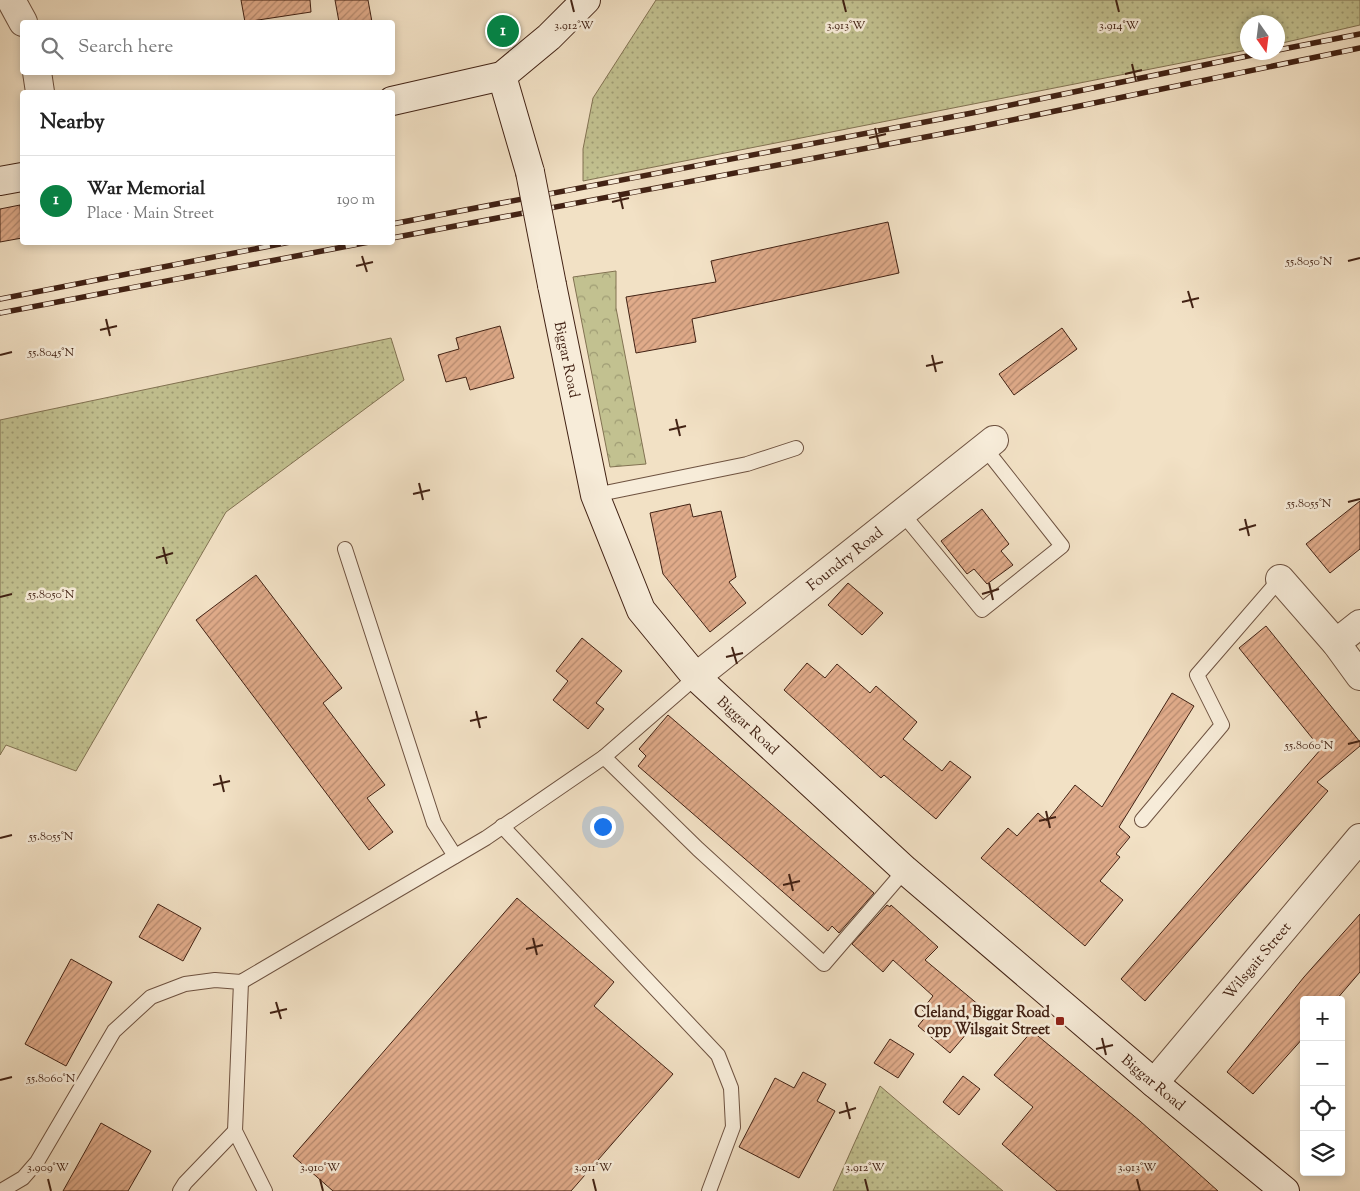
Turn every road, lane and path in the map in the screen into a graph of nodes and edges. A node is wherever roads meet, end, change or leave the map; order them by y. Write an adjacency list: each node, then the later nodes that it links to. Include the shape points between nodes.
1 (11, 0): 3 (street)
2 (586, 0): 5 (street, via 549,37)
3 (22, 20)
4 (37, 75): 6 (street)
5 (502, 76): 7 (street); 12 (street, Biggar Road, bridge, via 530,172)
6 (40, 90)
7 (395, 100)
8 (20, 177): 9 (street)
9 (0, 181)
10 (989, 444): 13 (street, Foundry Road); 13 (lane, via 1062,546 982,610)
11 (796, 448): 12 (lane, via 747,464)
12 (595, 495): 19 (street, Biggar Road, via 641,610)
13 (902, 513): 19 (street, Foundry Road)
14 (344, 548): 24 (lane, via 434,823)
15 (1280, 579): 17 (street); 21 (lane, via 1197,675 1222,725)
16 (1360, 624): 17 (street)
17 (1336, 643): 18 (street)
18 (1360, 676)
19 (696, 677): 20 (lane); 25 (street, Biggar Road)
20 (604, 758): 22 (lane); 25 (lane, via 824,964)
21 (1142, 820)
22 (502, 826): 24 (lane); 32 (lane, via 718,1055 731,1088 733,1127)
23 (1360, 838): 27 (street, Wilsgait Street)
24 (455, 856): 26 (lane)
25 (905, 870): 27 (street, Biggar Road)
26 (241, 982): 28 (lane); 29 (lane, via 215,980 184,984 151,997 114,1032 37,1162 23,1178)
27 (1154, 1083): 33 (street, Biggar Road)
28 (235, 1131): 30 (lane); 31 (lane)
29 (1, 1191)
30 (180, 1191)
31 (265, 1191)
32 (709, 1191)
33 (1285, 1191)

